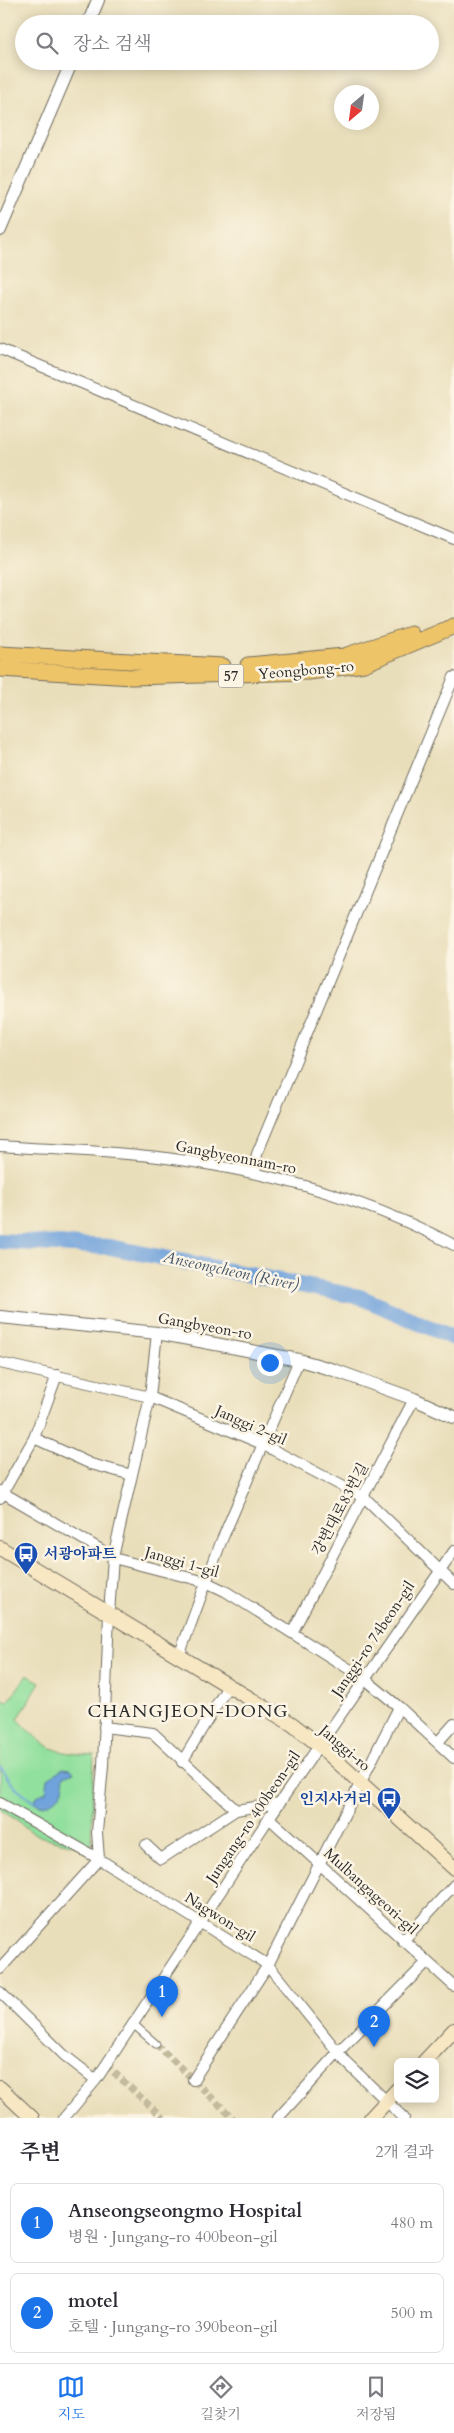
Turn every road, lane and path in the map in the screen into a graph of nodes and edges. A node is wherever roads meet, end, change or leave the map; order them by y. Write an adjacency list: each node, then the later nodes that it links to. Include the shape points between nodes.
1 (98, 0): 2 (street)
2 (92, 15)
3 (68, 70): 4 (street)
4 (0, 230)
5 (0, 349): 6 (street)
6 (454, 539)
7 (454, 616): 9 (main road, Yeongbong-ro / 57, via 396,641 344,656 287,662 221,667)
8 (454, 626): 10 (main road, Yeongbong-ro / 57, via 364,664 309,672 132,677)
9 (0, 654)
10 (0, 669)
11 (454, 678): 13 (street, via 257,1154)
12 (0, 1146): 13 (street, Gangbyeonnam-ro, via 165,1158)
13 (255, 1173): 14 (street, Gangbyeonnam-ro, via 344,1198)
14 (454, 1245)
15 (0, 1317): 16 (street, Gangbyeon-ro)
16 (157, 1333): 17 (street, Gangbyeon-ro); 20 (street)
17 (299, 1360): 21 (street, Gangbyeon-ro); 24 (street)
18 (0, 1363): 19 (street, Janggi 2-gil)
19 (57, 1375): 20 (street, Janggi 2-gil); 23 (street)
20 (150, 1397): 24 (street, Janggi 2-gil); 25 (street)
21 (414, 1399): 22 (street, Gangbyeon-ro); 27 (street, 강변대로83번길)
22 (454, 1417)
23 (34, 1438): 25 (street, via 92,1464); 26 (street)
24 (262, 1444): 27 (street, Janggi 2-gil); 32 (street)
25 (132, 1475): 30 (street)
26 (1, 1494): 30 (street, Janggi 1-gil)
27 (365, 1498): 31 (street, Janggi 2-gil); 35 (street, 강변대로83번길)
28 (0, 1548): 34 (main road, Janggi-ro)
29 (454, 1551): 31 (street, Janggi-ro 74beon-gil)
30 (113, 1557): 32 (street, Janggi 1-gil); 34 (street)
31 (439, 1570): 33 (street, Janggi 2-gil); 37 (street, Janggi-ro 74beon-gil)
32 (206, 1582): 35 (street, Janggi 1-gil); 36 (street)
33 (454, 1584)
34 (108, 1614): 36 (main road, Janggi-ro); 41 (street)
35 (292, 1633): 37 (street, Janggi 1-gil)
36 (179, 1656): 38 (main road, Janggi-ro)
37 (365, 1679): 39 (street, Janggi 1-gil); 43 (street, Janggi-ro 74beon-gil)
38 (228, 1686): 43 (main road, Janggi-ro, via 292,1724); 45 (street)
39 (399, 1707): 42 (street, Janggi 1-gil); 46 (street)
40 (454, 1724): 42 (street)
41 (104, 1726): 45 (street, via 153,1733); 52 (street, via 97,1832)
42 (438, 1742): 44 (street, Janggi 1-gil)
43 (318, 1745): 46 (main road, Janggi-ro); 48 (street, Jungang-ro 400beon-gil)
44 (454, 1758)
45 (182, 1762): 49 (street)
46 (361, 1783): 53 (street); 54 (main road, Janggi-ro)
47 (0, 1803): 52 (street, Nagwon-gil)
48 (279, 1803): 49 (street); 50 (street, Jungang-ro 400beon-gil)
49 (236, 1810): 51 (street, via 162,1859)
50 (269, 1818): 53 (street, Mulbangageori-gil); 56 (street, Jungang-ro 400beon-gil)
51 (146, 1845)
52 (99, 1859): 56 (street, Nagwon-gil); 60 (street)
53 (320, 1866): 57 (street, Mulbangageori-gil); 59 (street)
54 (454, 1868)
55 (454, 1885): 57 (street)
56 (201, 1922): 59 (street, Nagwon-gil); 63 (street, Jungang-ro 400beon-gil)
57 (404, 1941): 58 (street, Mulbangageori-gil)
58 (427, 1962): 61 (street, Mulbangageori-gil); 66 (street)
59 (268, 1965): 66 (street, Nagwon-gil); 69 (street)
60 (0, 1969)
61 (454, 1986)
62 (0, 1992): 68 (street, via 64,2055)
63 (133, 2024): 65 (street); 68 (street, Jungang-ro 400beon-gil)
64 (454, 2030): 67 (main road)
65 (156, 2044)
66 (338, 2052): 72 (street, Nagwon-gil); 75 (street)
67 (428, 2058)
68 (96, 2080): 74 (street, Jungang-ro 400beon-gil)
69 (193, 2080)
70 (0, 2088): 73 (main road)
71 (394, 2093): 72 (main road)
72 (386, 2101): 76 (main road); 77 (street, Nagwon-gil)
73 (32, 2118)
74 (64, 2118)
75 (278, 2118)
76 (371, 2118)
77 (404, 2118)

